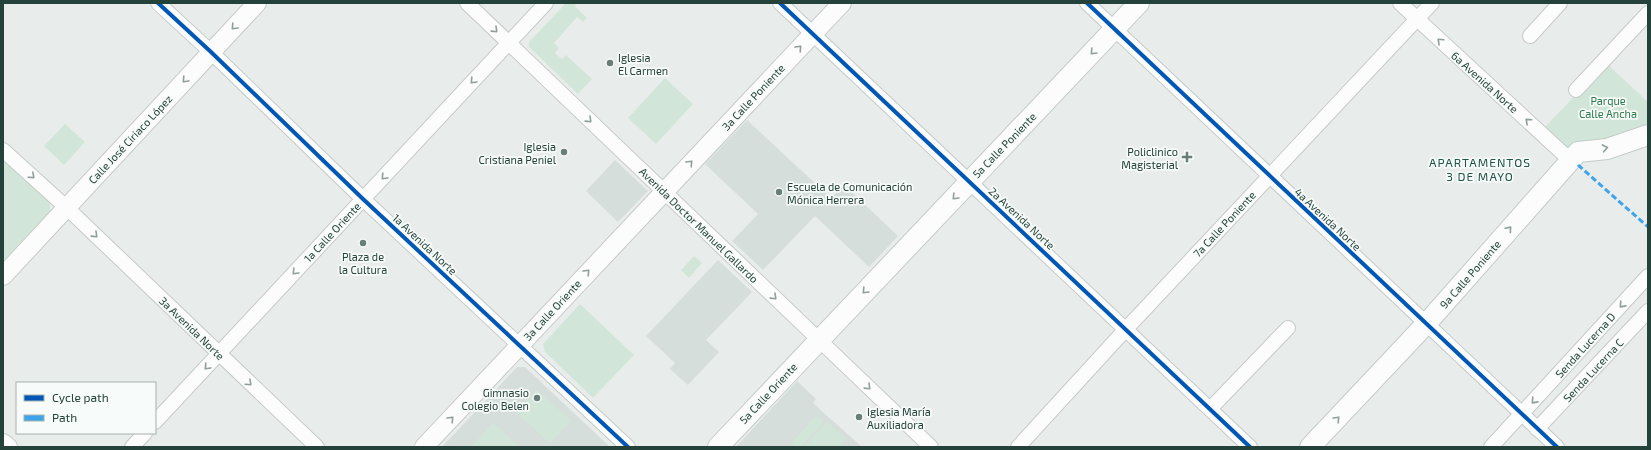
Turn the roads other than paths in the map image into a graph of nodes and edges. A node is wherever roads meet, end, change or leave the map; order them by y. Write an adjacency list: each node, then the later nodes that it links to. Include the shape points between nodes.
1 (158, 3): 18 (street, 1a Avenida Norte)
2 (257, 3): 18 (street, Calle José Ciriaco López, one-way to 18)
3 (467, 3): 17 (street, Avenida Doctor Manuel Gallardo, one-way to 17)
4 (546, 3): 17 (street, 1a Calle Oriente)
5 (780, 3): 15 (street, 2a Avenida Norte)
6 (842, 3): 15 (street, 3a Calle Poniente)
7 (1087, 3): 14 (street, 4a Avenida Norte)
8 (1139, 3): 14 (main road, 5a Calle Poniente)
9 (1400, 3): 13 (street, 6a Avenida Norte)
10 (1432, 3): 13 (street, 7a Calle Poniente)
11 (1560, 3): 16 (street)
12 (1648, 13): 19 (street)
13 (1417, 19): 22 (street, 6a Avenida Norte, one-way to 13); 23 (street, 7a Calle Poniente)
14 (1114, 29): 23 (street, 4a Avenida Norte); 24 (main road, 5a Calle Poniente, one-way to 24)
15 (813, 33): 24 (street, 2a Avenida Norte); 25 (street, 3a Calle Poniente, one-way to 15)
16 (1530, 36)
17 (509, 43): 25 (street, Avenida Doctor Manuel Gallardo, one-way to 25); 26 (street, 1a Calle Oriente, one-way to 26)
18 (211, 52): 26 (street, 1a Avenida Norte); 27 (street, Calle José Ciriaco López, one-way to 27)
19 (1576, 90)
20 (1648, 135): 22 (main road, 9a Calle Poniente, one-way to 20, via 1578,152 1607,148)
21 (3, 150): 27 (street, 3a Avenida Norte, one-way to 27)
22 (1570, 160): 31 (main road, 9a Calle Poniente, one-way to 22)
23 (1269, 176): 31 (street, 4a Avenida Norte); 33 (street, 7a Calle Poniente)
24 (970, 181): 33 (street, 2a Avenida Norte); 34 (main road, 5a Calle Poniente, one-way to 34)
25 (663, 191): 34 (street, Avenida Doctor Manuel Gallardo, one-way to 34); 35 (street, 3a Calle Oriente, one-way to 25)
26 (363, 199): 35 (street, 1a Avenida Norte); 36 (street, 1a Calle Oriente, one-way to 36)
27 (67, 208): 28 (street, Calle José Ciriaco López); 36 (street, 3a Avenida Norte, one-way to 36)
28 (3, 276)
29 (1648, 276): 38 (street, Senda Lucerna D, one-way to 38)
30 (1648, 311): 40 (street, Senda Lucerna C)
31 (1426, 324): 38 (street, 4a Avenida Norte); 52 (main road, 9a Calle Poniente, one-way to 31)
32 (1288, 328): 37 (street)
33 (1126, 329): 37 (street, 2a Avenida Norte); 50 (street, 7a Calle Poniente)
34 (819, 340): 48 (main road, 5a Calle Oriente); 49 (street, Avenida Doctor Manuel Gallardo, one-way to 49)
35 (520, 345): 46 (street, 3a Calle Oriente, one-way to 35); 47 (street, 1a Avenida Norte)
36 (218, 354): 39 (street, 1a Calle Oriente, one-way to 39); 45 (street, 3a Avenida Norte, one-way to 45)
37 (1210, 409): 51 (street, 2a Avenida Norte)
38 (1522, 414): 40 (street, 4a Avenida Norte); 53 (street, Senda Lucerna D)
39 (156, 421)
40 (1537, 429): 54 (street, 4a Avenida Norte)
41 (144, 434): 44 (street)
42 (3, 443): 43 (street)
43 (8, 447)
44 (132, 447)
45 (317, 447)
46 (424, 447)
47 (628, 447)
48 (718, 447)
49 (931, 447)
50 (1018, 447)
51 (1250, 447)
52 (1310, 447)
53 (1491, 447)
54 (1557, 447)

